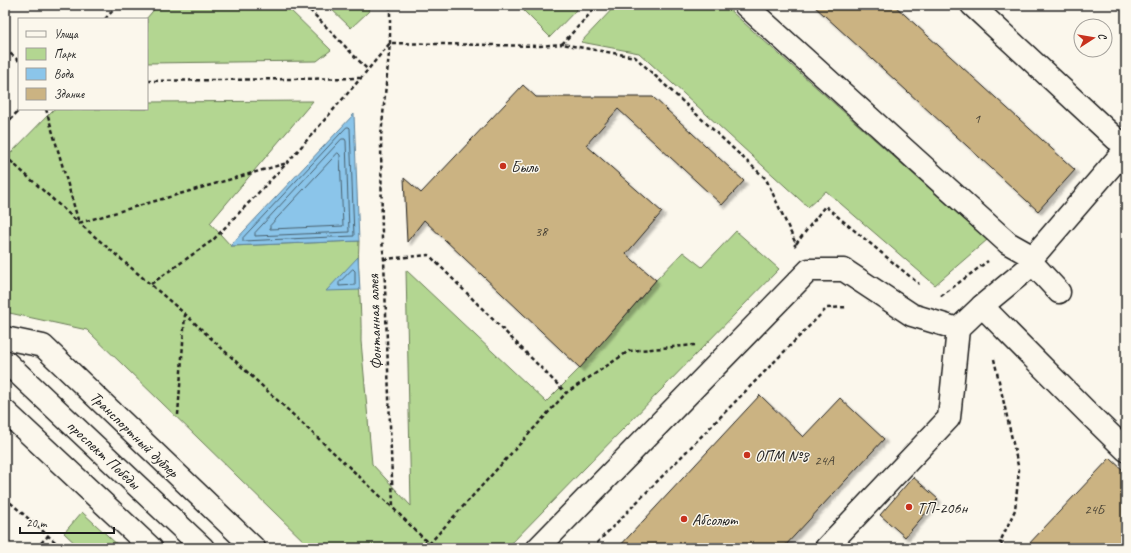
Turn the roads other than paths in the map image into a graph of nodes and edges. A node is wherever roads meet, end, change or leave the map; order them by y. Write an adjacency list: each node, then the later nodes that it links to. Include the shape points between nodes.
1 (745, 5): 5 (main road, via 1008,243)
2 (972, 5): 3 (main road, via 1116,139)
3 (1126, 144)
4 (1126, 149): 5 (main road)
5 (1033, 261): 6 (main road); 7 (main road)
6 (1059, 292)
7 (982, 306): 8 (main road); 12 (main road)
8 (958, 329): 16 (main road, via 912,314 844,270 809,270); 17 (main road, via 949,418)
9 (5, 338): 15 (main road, Транспортный дублер, via 43,346)
10 (5, 361): 14 (main road, проспект Победы)
11 (5, 411): 13 (main road)
12 (1126, 450)
13 (151, 548)
14 (203, 548)
15 (254, 548)
16 (538, 548)
17 (826, 548)

